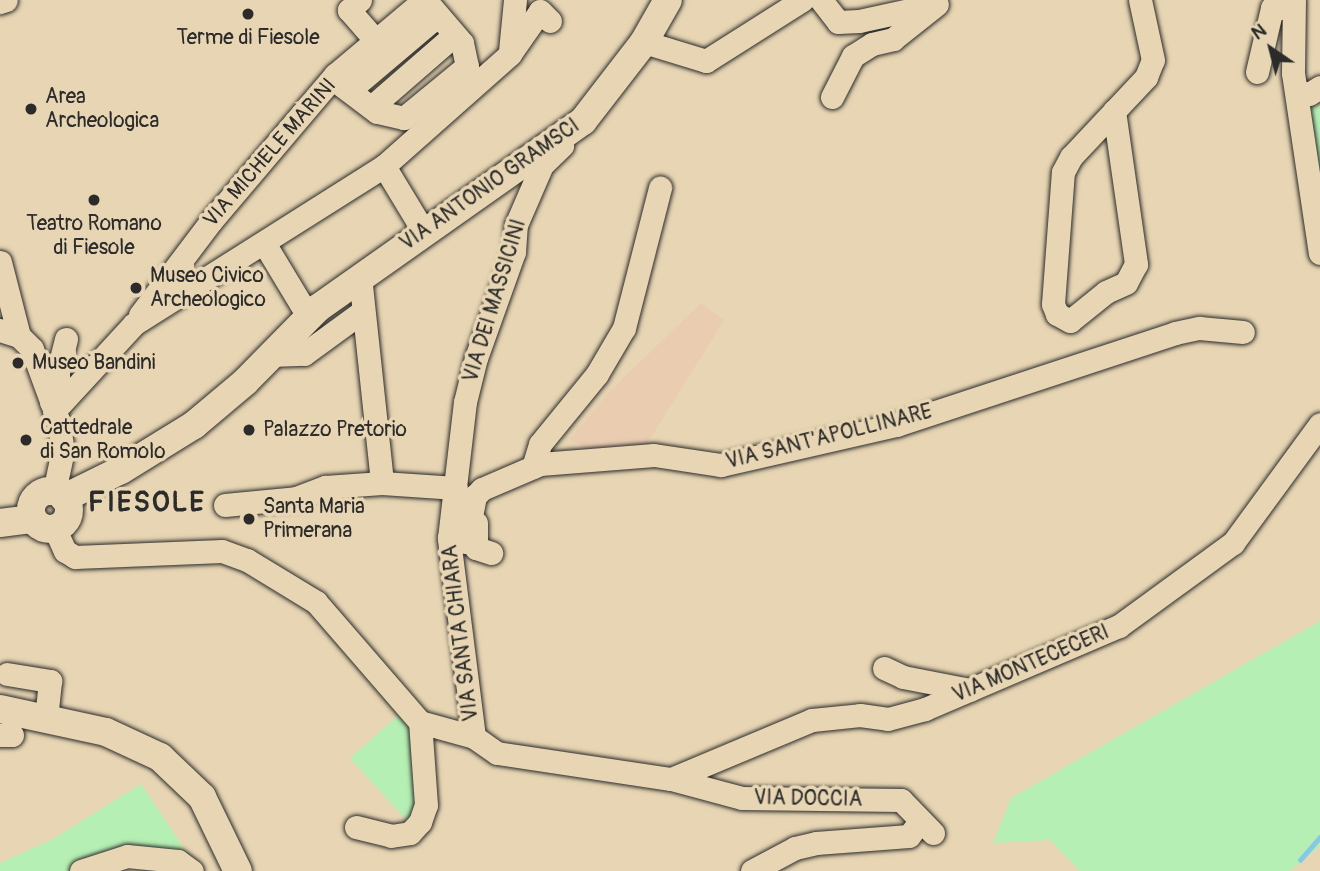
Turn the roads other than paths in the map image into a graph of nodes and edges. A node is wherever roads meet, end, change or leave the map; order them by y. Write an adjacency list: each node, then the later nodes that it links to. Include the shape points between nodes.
1 (6, 0): 6 (street)
2 (360, 0): 14 (street, via 349,9)
3 (515, 0): 16 (street)
4 (821, 0): 7 (street, via 838,22 859,22)
5 (1140, 0): 22 (street, via 1153,60 1146,77)
6 (0, 2)
7 (938, 2): 21 (street, via 893,39 853,56)
8 (788, 4): 15 (street, via 718,58 706,61)
9 (1294, 4): 17 (street, via 1272,8); 20 (street)
10 (428, 6): 11 (street, VIA MICHELE MARINI); 18 (street); 18 (street, via 460,47 457,61 402,109 376,103)
11 (397, 8): 14 (street, VIA MICHELE MARINI)
12 (665, 8): 15 (main road, VIA ANTONIO GRAMSCI)
13 (550, 21): 16 (street, via 540,11)
14 (376, 41): 18 (street, VIA MICHELE MARINI)
15 (644, 42): 23 (main road, VIA ANTONIO GRAMSCI, via 602,99)
16 (510, 54): 24 (street)
17 (1257, 72)
18 (341, 81): 18 (street, via 377,111 404,118 467,66 462,43 427,2); 33 (street, VIA MICHELE MARINI, via 211,221)
19 (1320, 87): 20 (street, via 1309,94)
20 (1296, 92): 28 (street)
21 (832, 97)
22 (1114, 111): 22 (street, via 1063,172 1054,304 1057,314 1070,321 1106,292 1126,283 1136,264)
23 (572, 129): 26 (main road, VIA ANTONIO GRAMSCI); 42 (street, VIA DEI MASSICINI, via 565,143 542,165 516,225 514,252 476,358 465,402)
24 (384, 166): 26 (street); 27 (street)
25 (660, 188): 40 (street, via 624,328 597,374 540,444)
26 (424, 232): 30 (main road, VIA ANTONIO GRAMSCI)
27 (264, 243): 32 (street); 33 (street)
28 (1320, 254)
29 (3, 272): 35 (street)
30 (360, 276): 31 (street); 32 (main road, VIA ANTONIO GRAMSCI)
31 (363, 311): 37 (street, via 304,354); 41 (street)
32 (308, 316): 37 (main road, VIA ANTONIO GRAMSCI)
33 (134, 324): 38 (street)
34 (1243, 332): 40 (street, VIA SANT'APOLLINARE, via 1236,335 1199,328 1175,333 896,425 721,465 654,455)
35 (9, 333): 38 (street, via 32,349)
36 (66, 339): 38 (street)
37 (270, 355): 45 (main road, VIA ANTONIO GRAMSCI, via 173,440)
38 (53, 406): 45 (street, via 64,441)
39 (1320, 424): 50 (street, VIA MONTECECERI, via 1233,542 1119,626)
40 (533, 467): 42 (street, VIA SANT'APOLLINARE)
41 (382, 484): 42 (street); 44 (street, via 325,487 296,498)
42 (465, 492): 47 (street, via 476,548); 54 (street, VIA SANTA CHIARA, via 466,542 449,538)
43 (0, 505): 45 (main road)
44 (225, 505)
45 (48, 508): 46 (main road); 53 (street, via 65,551 75,557 222,551 247,560 316,602)
46 (0, 523)
47 (491, 553)
48 (884, 668): 50 (street, via 903,677)
49 (7, 674): 52 (street, via 50,681)
50 (970, 690): 55 (street, VIA MONTECECERI, via 888,719 860,715 812,720)
51 (0, 709): 52 (main road)
52 (46, 719): 59 (main road, via 138,744 180,772 211,811)
53 (420, 722): 54 (street, VIA DOCCIA); 56 (street, via 426,805 419,822 410,833 391,836)
54 (474, 737): 55 (street, VIA DOCCIA, via 497,753)
55 (671, 779): 60 (street, VIA DOCCIA, via 742,798 901,800 914,808 926,827 909,836 816,843)
56 (356, 827)
57 (81, 871): 58 (street, via 127,856 178,861)
58 (192, 871)
59 (238, 871)
60 (752, 871)

